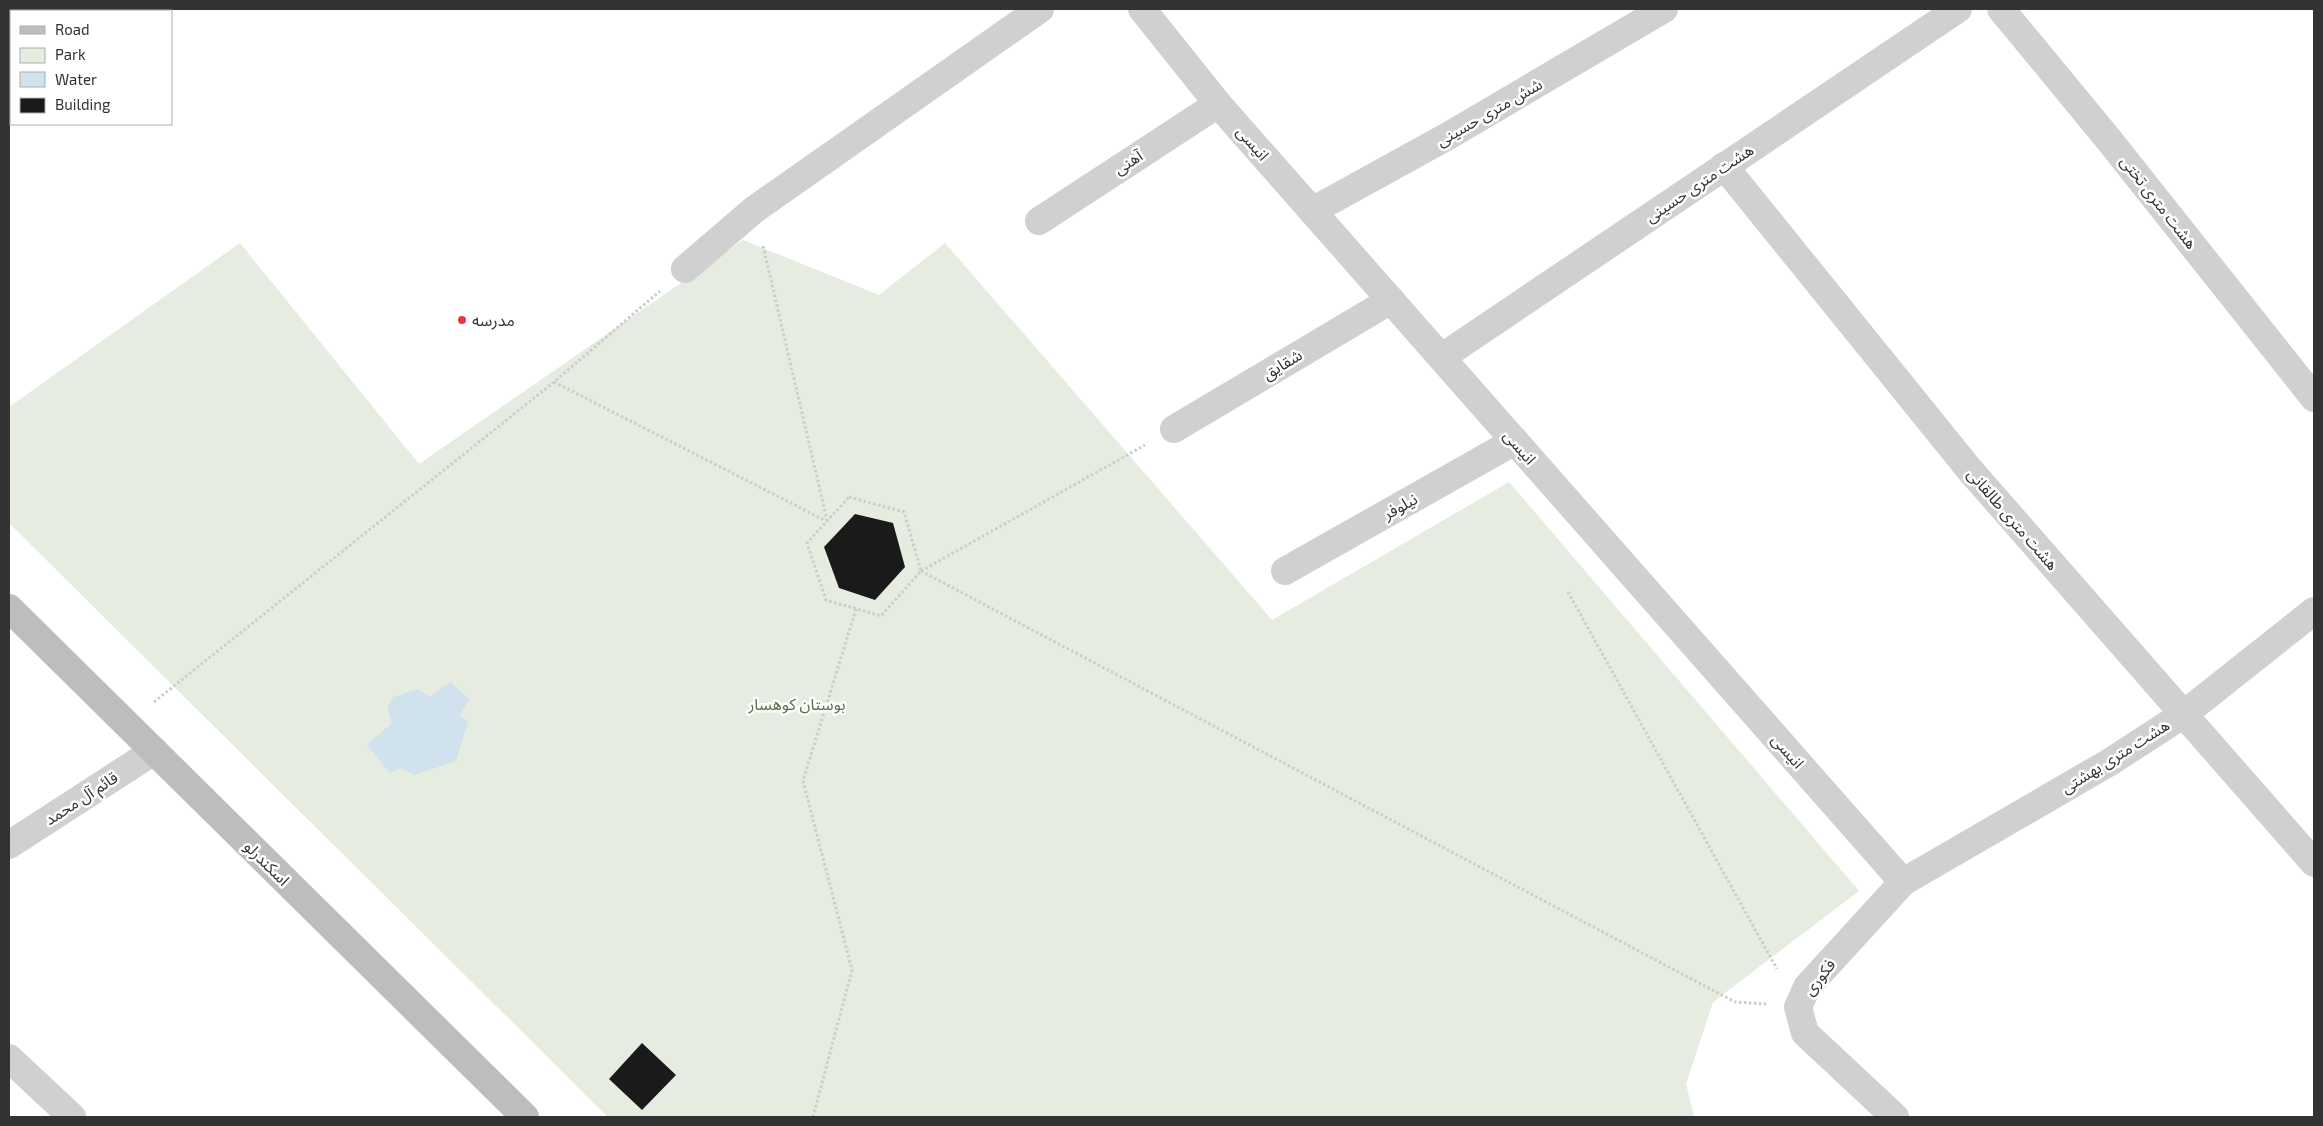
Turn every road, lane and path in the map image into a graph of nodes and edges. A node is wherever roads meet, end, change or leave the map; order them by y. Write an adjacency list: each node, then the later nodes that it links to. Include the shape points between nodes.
1 (1040, 9): 8 (street)
2 (1142, 9): 6 (street, انیسی)
3 (1664, 9): 9 (street, شش متری حسینی, via 1448,136)
4 (1958, 9): 7 (street, هشت متری حسینی)
5 (2001, 9): 15 (street, هشت متری تختی)
6 (1218, 104): 9 (street, انیسی); 10 (street, آهنی)
7 (1724, 166): 13 (street, هشت متری حسینی); 25 (street, هشت متری طالقانی, via 1969,469)
8 (755, 209): 11 (street); 18 (path)
9 (1312, 210): 12 (street, انیسی)
10 (1038, 221)
11 (686, 269): 14 (path)
12 (1391, 300): 13 (street, انیسی); 16 (street, شقایق)
13 (1442, 358): 17 (street, انیسی)
14 (554, 382): 18 (path); 26 (path)
15 (2314, 398)
16 (1174, 429): 19 (path)
17 (1515, 441): 20 (street, نیلوفر); 30 (street, انیسی)
18 (827, 521): 19 (path, via 849,497 904,512); 23 (path, via 806,543 826,600)
19 (921, 571): 23 (path, via 881,616); 31 (path, via 1735,1002)
20 (1285, 571)
21 (1568, 592): 31 (path)
22 (9, 608): 26 (main road, اسکندرلو)
23 (856, 609): 35 (path, via 803,781 852,970)
24 (2314, 611): 25 (street, هشت متری بهشتی)
25 (2184, 714): 29 (street, هشت متری طالقانی); 30 (street, هشت متری بهشتی, via 2110,762)
26 (127, 724): 27 (main road, اسکندرلو)
27 (154, 751): 28 (street, قائم آل محمد); 34 (main road, اسکندرلو)
28 (9, 845)
29 (2314, 863)
30 (1903, 882): 31 (street, فکوری, via 1807,987)
31 (1798, 1007): 36 (street, فکوری, via 1805,1033)
32 (9, 1058): 33 (street)
33 (72, 1117)
34 (525, 1117)
35 (813, 1117)
36 (1895, 1117)

